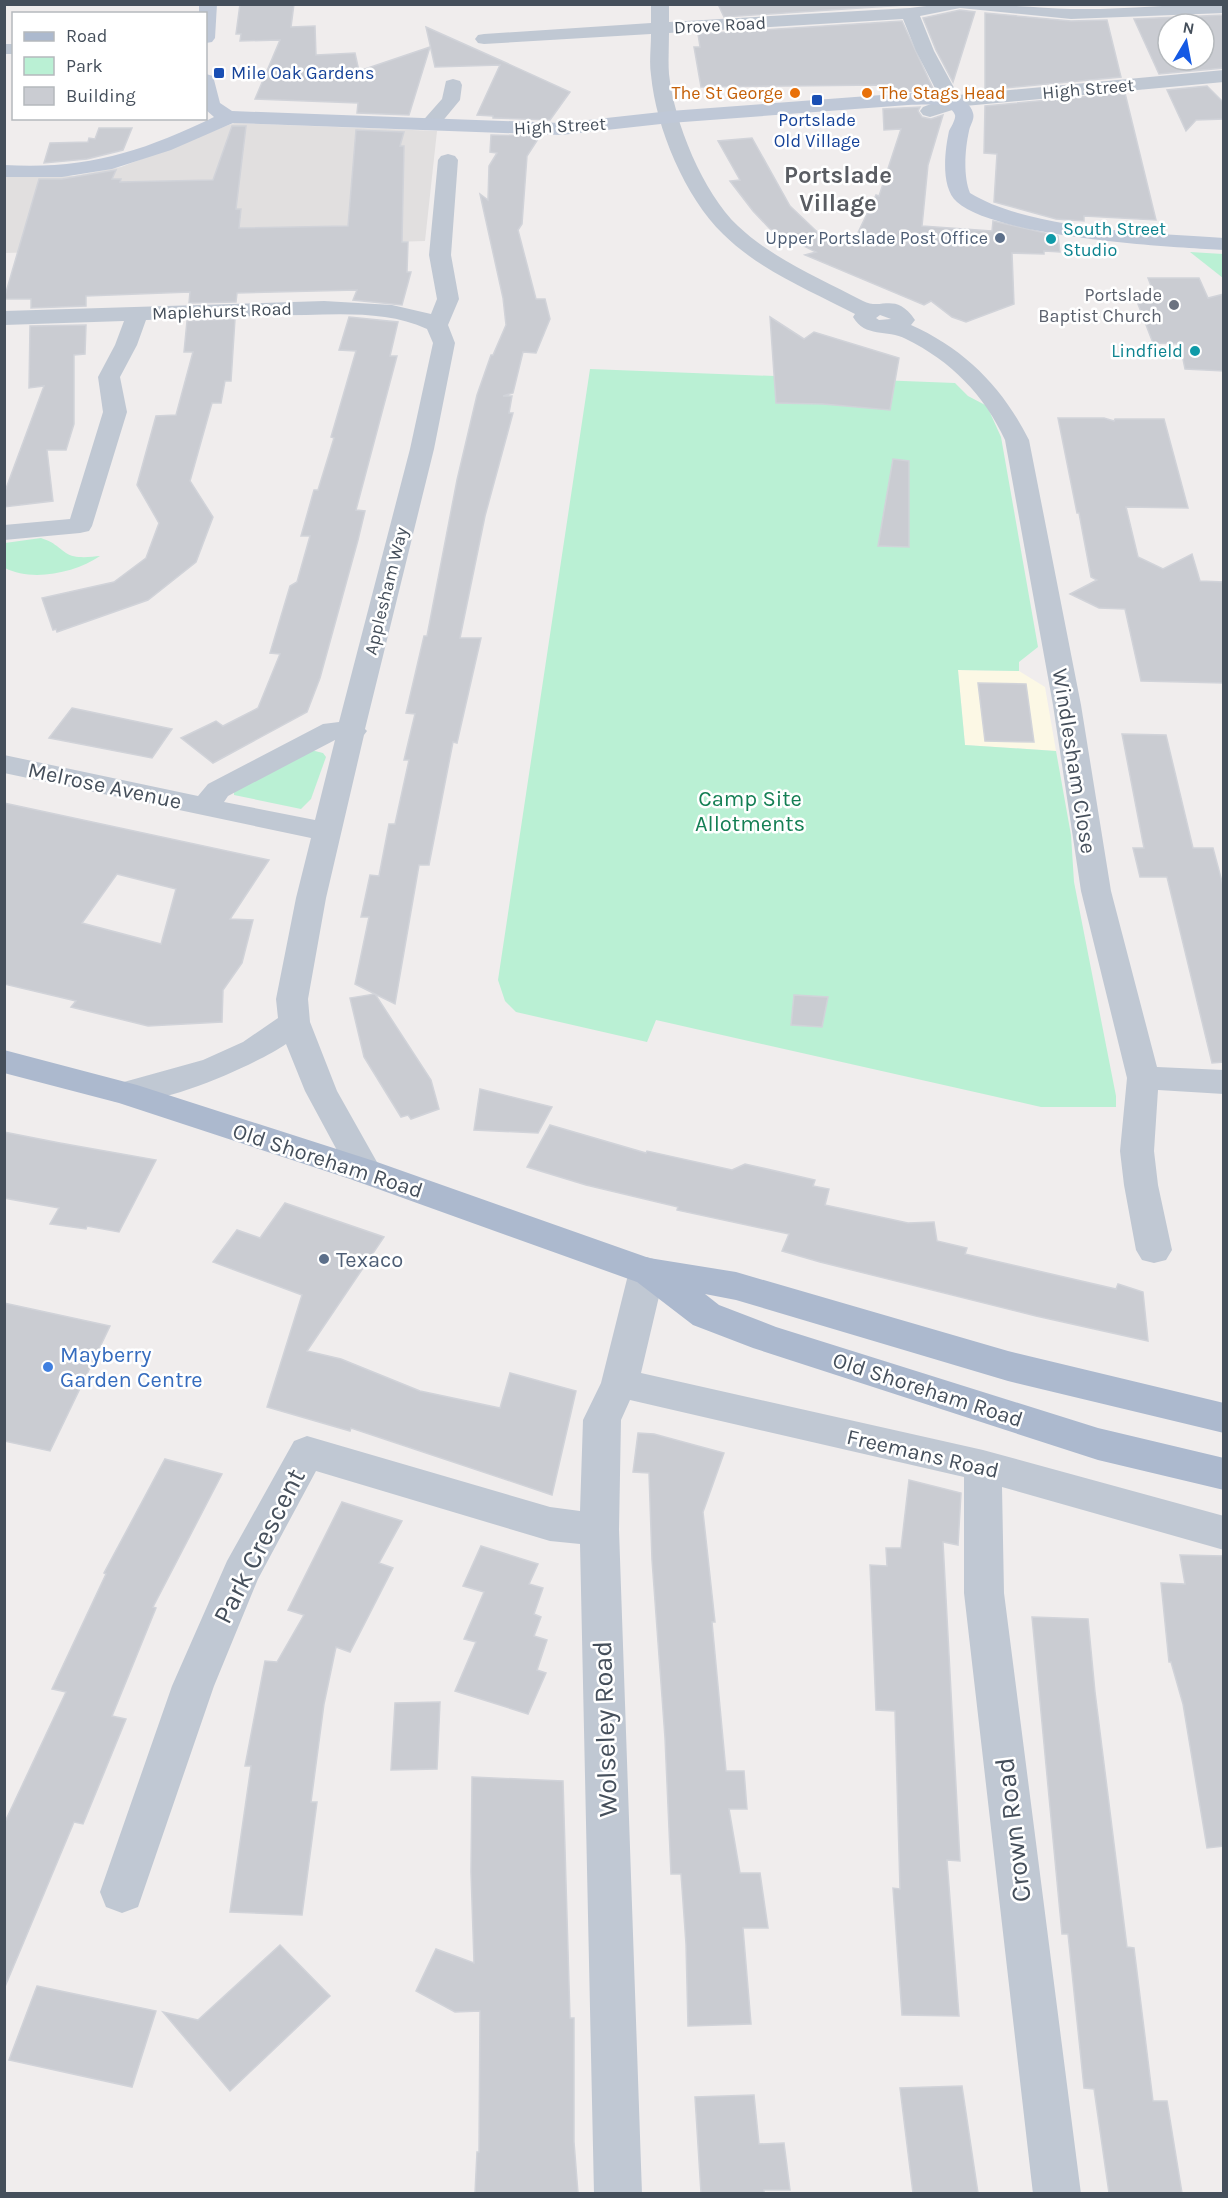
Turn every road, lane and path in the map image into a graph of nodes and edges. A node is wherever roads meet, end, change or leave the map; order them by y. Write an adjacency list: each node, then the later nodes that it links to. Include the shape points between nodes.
1 (208, 4): 8 (street)
2 (660, 4): 9 (street, Windlesham Close)
3 (956, 4): 7 (street, Drove Road)
4 (963, 4): 5 (street, via 1071,14)
5 (1159, 8): 6 (street)
6 (1224, 9)
7 (910, 13): 9 (street, Drove Road); 15 (street)
8 (207, 21)
9 (662, 28): 10 (street, Drove Road); 18 (street, Windlesham Close, via 660,75)
10 (484, 39)
11 (1224, 76): 15 (street, High Street)
12 (453, 85): 19 (street, via 451,100)
13 (207, 88): 17 (street, via 209,104)
14 (888, 102): 15 (street, High Street); 16 (street, High Street); 18 (street, High Street)
15 (952, 102): 16 (street, High Street); 20 (street, via 963,110 965,117)
16 (930, 111): 20 (street)
17 (230, 117): 19 (street, High Street); 22 (street, via 124,160 96,167 36,173)
18 (670, 117): 19 (street, High Street, via 561,129); 34 (street, Windlesham Close, via 690,175 731,231 773,262 868,312 864,317 871,326 895,327 931,344 972,374 1003,411 1017,440 1068,705 1096,891)
19 (429, 125)
20 (958, 127): 23 (street, via 959,191 969,202 989,212 1107,234)
21 (448, 160): 26 (street, via 441,255 448,298)
22 (4, 171)
23 (1224, 244)
24 (137, 314): 25 (street, Maplehurst Road); 26 (street, Maplehurst Road, via 373,310 417,315); 27 (street, via 109,377 115,412 88,533)
25 (4, 318)
26 (437, 325): 28 (street, Applesham Way, via 444,343)
27 (4, 532)
28 (353, 731): 30 (street, Melrose Avenue, via 333,730 218,790); 31 (street, Applesham Way)
29 (4, 764): 30 (street, Melrose Avenue)
30 (205, 807): 31 (street, Melrose Avenue, via 310,829)
31 (329, 829): 32 (street, Applesham Way, via 296,975)
32 (294, 1022): 36 (street, via 233,1062 181,1081); 37 (street, Applesham Way, via 321,1091)
33 (4, 1061): 36 (main road, Old Shoreham Road)
34 (1143, 1078): 35 (street); 38 (street, Windlesham Close, via 1137,1151)
35 (1224, 1082)
36 (125, 1093): 37 (main road, Old Shoreham Road)
37 (365, 1171): 39 (main road, Old Shoreham Road)
38 (1154, 1250)
39 (647, 1271): 40 (street, Wolseley Road); 41 (main road, Old Shoreham Road, via 736,1286 1008,1366); 43 (main road, Old Shoreham Road, via 706,1315 766,1338 1098,1444)
40 (620, 1383): 42 (street, Freemans Road); 44 (street, Wolseley Road, via 602,1420)
41 (1224, 1418)
42 (983, 1466): 45 (street, Freemans Road); 48 (street, Crown Road, via 984,1593)
43 (1224, 1474)
44 (599, 1530): 46 (street, Park Crescent, via 550,1524 307,1452 241,1573 193,1686); 47 (street, Wolseley Road)
45 (1224, 1533)
46 (122, 1892)
47 (618, 2193)
48 (1057, 2193)

